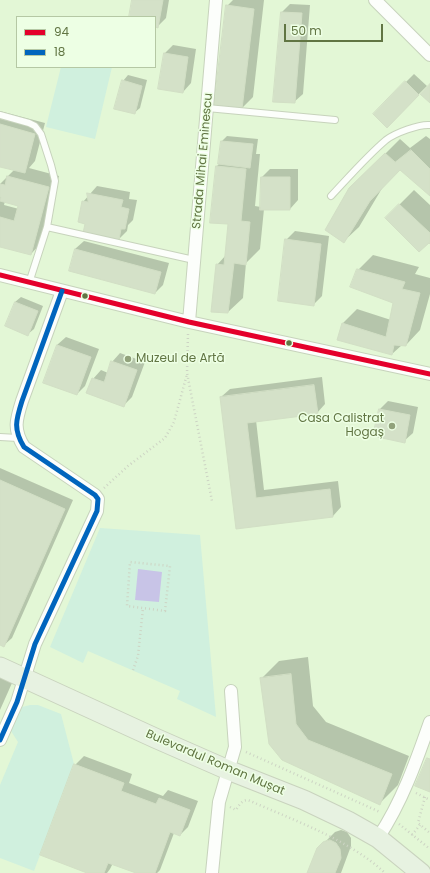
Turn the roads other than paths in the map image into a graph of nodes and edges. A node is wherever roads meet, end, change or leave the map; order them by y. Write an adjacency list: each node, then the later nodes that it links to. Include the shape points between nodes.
1 (216, 0): 4 (street, Strada Mihai Eminescu)
2 (375, 0): 3 (street)
3 (430, 55)
4 (207, 108): 6 (lane); 10 (street, Strada Mihai Eminescu)
5 (0, 115): 9 (lane, via 29,123 41,134 55,182)
6 (335, 120)
7 (430, 125): 8 (lane, via 425,124 387,139)
8 (331, 196)
9 (47, 227): 10 (lane); 12 (lane)
10 (194, 260): 14 (street, Strada Mihai Eminescu)
11 (0, 275): 12 (street)
12 (29, 282): 13 (street)
13 (62, 291): 14 (street); 18 (street, via 17,417)
14 (189, 322): 16 (street)
15 (430, 368): 16 (street)
16 (430, 374)
17 (0, 437): 18 (lane)
18 (18, 438): 20 (street, via 24,447 98,499 97,511 35,644)
19 (0, 667): 20 (main road, Bulevardul Roman Mușat)
20 (25, 678): 23 (street); 24 (main road, Bulevardul Roman Mușat)
21 (231, 691): 24 (street, via 235,747)
22 (430, 722): 25 (street, via 416,763 391,818)
23 (0, 740)
24 (228, 770): 25 (main road, Bulevardul Roman Mușat, via 304,800); 26 (street, via 219,802)
25 (378, 838): 27 (main road, Bulevardul Roman Mușat)
26 (212, 873)
27 (421, 873)

